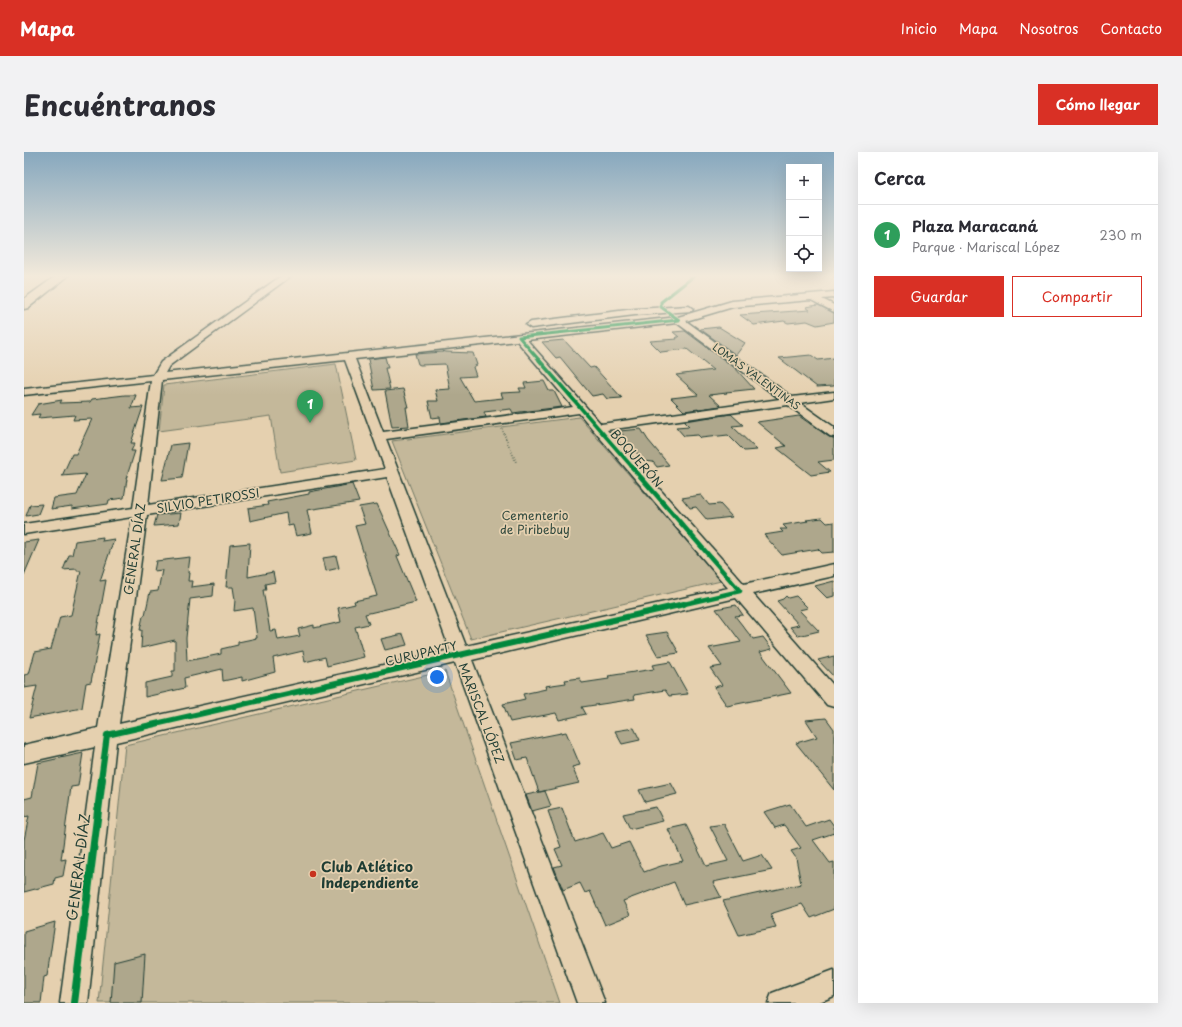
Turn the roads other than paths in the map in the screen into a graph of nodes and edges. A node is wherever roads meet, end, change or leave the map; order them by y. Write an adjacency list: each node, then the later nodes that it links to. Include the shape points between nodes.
1 (232, 316): 9 (street, GENERAL DÍAZ, via 165,364)
2 (614, 316): 6 (street)
3 (694, 316): 4 (street)
4 (680, 320): 6 (street); 12 (street, LOMAS VALENTINAS)
5 (501, 330): 7 (street, via 400,344)
6 (520, 332): 7 (street); 13 (street, BOQUERÓN)
7 (377, 353): 8 (street)
8 (349, 356): 9 (street); 16 (street, MARISCAL LÓPEZ)
9 (157, 377): 10 (street); 18 (street, GENERAL DÍAZ)
10 (24, 392)
11 (834, 395): 12 (street)
12 (790, 401): 14 (street); 15 (street, LOMAS VALENTINAS)
13 (582, 409): 14 (street, BOQUERÓN); 16 (street)
14 (598, 428): 21 (street, BOQUERÓN)
15 (834, 433)
16 (379, 436): 17 (street, MARISCAL LÓPEZ)
17 (392, 472): 18 (street, SILVIO PETIROSSI); 22 (street, MARISCAL LÓPEZ)
18 (140, 511): 19 (street, SILVIO PETIROSSI); 24 (street, GENERAL DÍAZ)
19 (24, 529)
20 (834, 570): 21 (street, CURUPAYTY)
21 (740, 591): 22 (street, CURUPAYTY); 23 (street, BOQUERÓN)
22 (460, 654): 24 (street, CURUPAYTY); 28 (street, MARISCAL LÓPEZ)
23 (834, 699)
24 (107, 735): 25 (street, CURUPAYTY); 27 (street, GENERAL DÍAZ)
25 (24, 754)
26 (834, 983): 29 (street)
27 (74, 1003)
28 (591, 1003)
29 (782, 1003)

